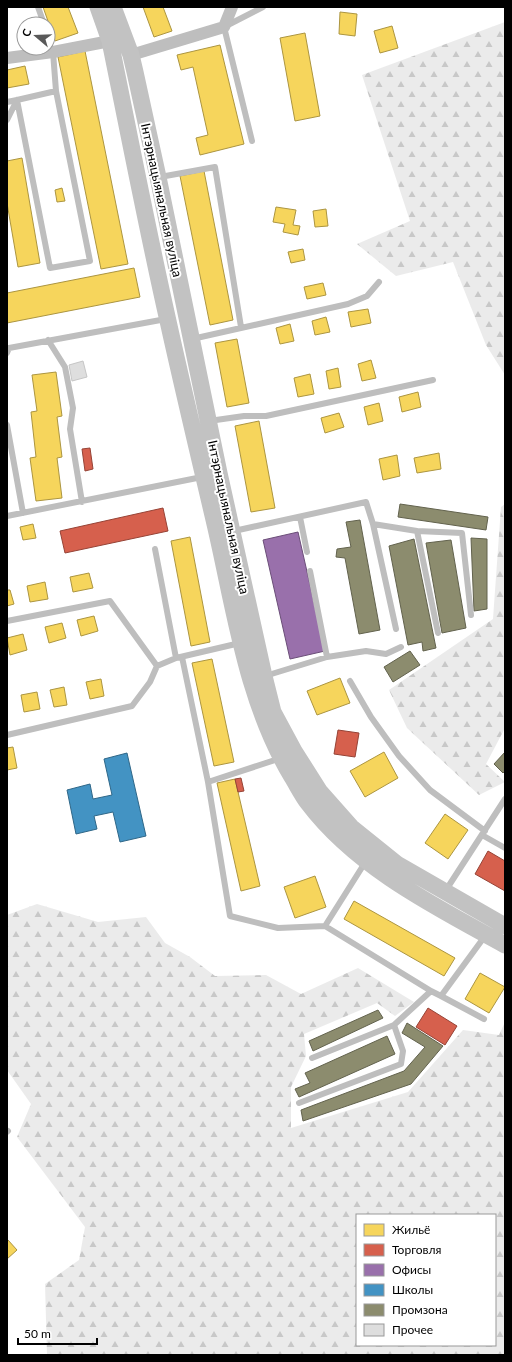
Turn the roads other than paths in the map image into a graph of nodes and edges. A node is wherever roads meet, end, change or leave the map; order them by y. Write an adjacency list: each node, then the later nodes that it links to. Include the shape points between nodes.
1 (98, 7): 6 (main road, Інтэрнацыянальная вуліца)
2 (114, 7): 8 (main road, Інтэрнацыянальная вуліца)
3 (232, 7): 5 (street)
4 (263, 7): 5 (lane)
5 (224, 27): 8 (street); 16 (lane)
6 (110, 40): 7 (street); 19 (main road, Інтэрнацыянальная вуліца)
7 (56, 51)
8 (131, 55): 17 (main road, Інтэрнацыянальная вуліца)
9 (22, 56): 11 (street)
10 (53, 56): 12 (lane)
11 (7, 58)
12 (56, 91): 13 (lane); 13 (lane, via 90,261 50,268)
13 (17, 100): 14 (lane); 15 (lane)
14 (7, 102)
15 (7, 120)
16 (252, 141)
17 (158, 177): 20 (lane, via 215,167); 21 (main road, Інтэрнацыянальная вуліца)
18 (379, 282): 20 (lane, via 367,296 348,304)
19 (167, 319): 22 (lane); 27 (main road, Інтэрнацыянальная вуліца)
20 (241, 327): 21 (lane)
21 (192, 339): 25 (main road, Інтэрнацыянальная вуліца)
22 (48, 340): 23 (lane); 28 (lane, via 65,366 73,408 70,429)
23 (8, 349)
24 (433, 380): 25 (lane, via 266,416)
25 (209, 421): 34 (main road, Інтэрнацыянальная вуліца)
26 (7, 425): 29 (lane)
27 (204, 477): 28 (lane, Інтэрнацыянальная вуліца); 42 (main road, Інтэрнацыянальная вуліца)
28 (82, 502): 29 (lane, Інтэрнацыянальная вуліца)
29 (23, 513): 30 (lane, Інтэрнацыянальная вуліца)
30 (7, 516)
31 (300, 517): 32 (lane, via 366,502); 34 (lane); 36 (lane)
32 (373, 524): 33 (lane); 40 (lane)
33 (417, 531): 38 (lane, via 462,533); 41 (lane)
34 (232, 532): 47 (main road, Інтэрнацыянальная вуліца)
35 (155, 550): 45 (lane)
36 (307, 552)
37 (310, 571): 44 (lane)
38 (471, 615)
39 (7, 621): 46 (lane, via 110,601)
40 (396, 629)
41 (438, 633)
42 (240, 643): 45 (lane); 50 (main road, Інтэрнацыянальная вуліца, via 256,698)
43 (401, 647): 44 (lane, via 386,654 366,650)
44 (327, 657): 47 (lane)
45 (179, 658): 46 (lane); 51 (lane)
46 (157, 666): 49 (lane, via 150,682 132,706)
47 (264, 676): 57 (main road, Інтэрнацыянальная вуліца, via 273,712 320,792 351,827 397,864)
48 (350, 681): 54 (lane, via 371,717 399,756 430,790)
49 (8, 734)
50 (281, 758): 51 (lane); 56 (main road, Інтэрнацыянальная вуліца, via 307,803 339,838)
51 (208, 782): 58 (lane, via 230,916 278,928)
52 (505, 799): 53 (lane)
53 (503, 806): 54 (lane)
54 (484, 833): 55 (lane); 57 (lane)
55 (505, 848)
56 (366, 860): 58 (lane); 60 (main road, Інтэрнацыянальная вуліца, via 385,875)
57 (446, 891): 59 (main road, Інтэрнацыянальная вуліца)
58 (325, 926): 62 (lane)
59 (505, 926)
60 (486, 935): 61 (main road, Інтэрнацыянальная вуліца); 63 (lane)
61 (505, 945)
62 (431, 991): 63 (lane); 65 (lane)
63 (441, 996): 64 (lane)
64 (484, 1019)
65 (394, 1025): 66 (lane); 67 (lane, via 403,1051 400,1064)
66 (312, 1058)
67 (299, 1103)

